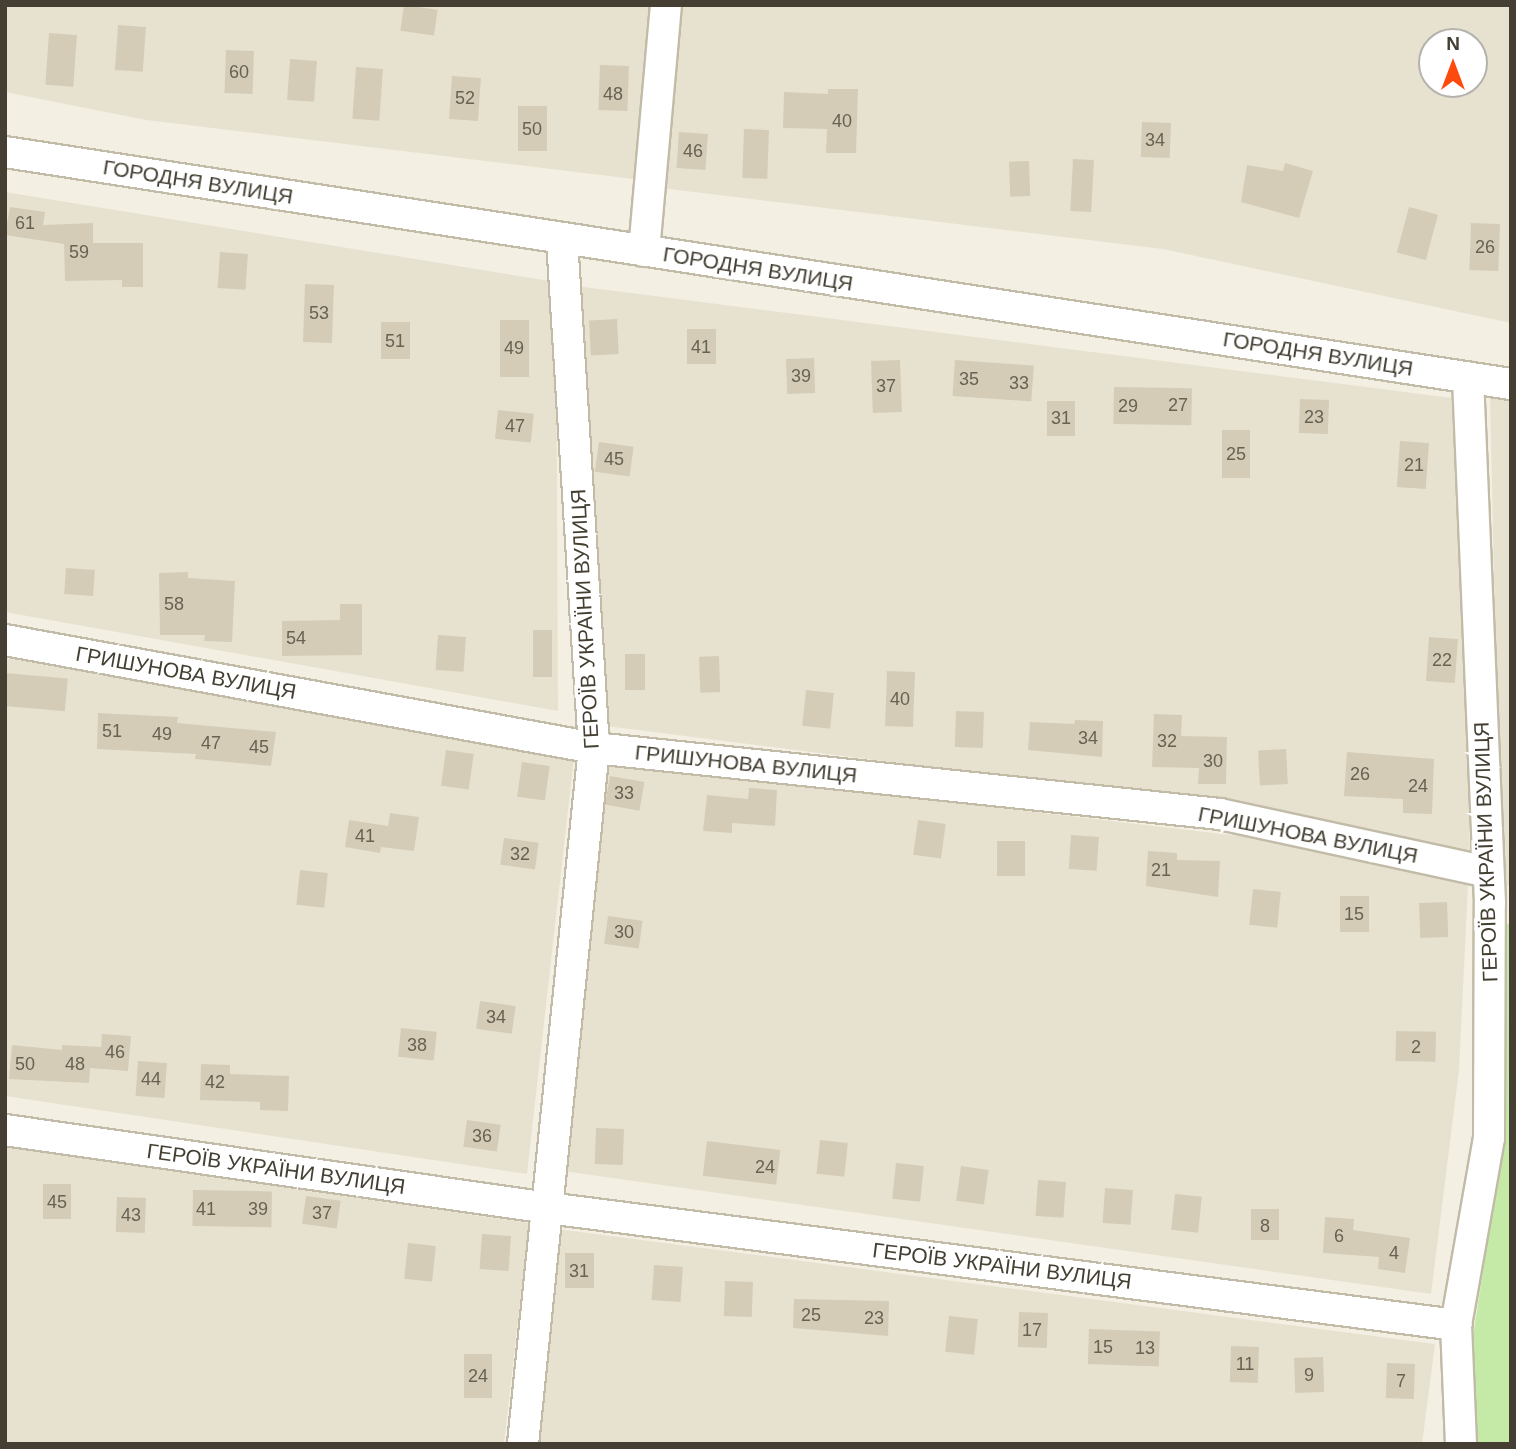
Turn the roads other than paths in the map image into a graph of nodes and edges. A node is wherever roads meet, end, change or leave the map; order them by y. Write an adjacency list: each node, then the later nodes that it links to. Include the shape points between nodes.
1 (666, 5): 4 (street)
2 (5, 152): 3 (street, ГОРОДНЯ ВУЛИЦЯ)
3 (562, 239): 4 (street, ГОРОДНЯ ВУЛИЦЯ); 8 (street, ГЕРОЇВ УКРАЇНИ ВУЛИЦЯ)
4 (644, 251): 5 (street, ГОРОДНЯ ВУЛИЦЯ)
5 (1468, 377): 6 (street, ГОРОДНЯ ВУЛИЦЯ); 9 (street, ГЕРОЇВ УКРАЇНИ ВУЛИЦЯ)
6 (1511, 384)
7 (5, 640): 8 (street, ГРИШУНОВА ВУЛИЦЯ)
8 (594, 748): 9 (street, ГРИШУНОВА ВУЛИЦЯ, via 1220,814); 12 (street, ГЕРОЇВ УКРАЇНИ ВУЛИЦЯ)
9 (1488, 872): 10 (street, ГЕРОЇВ УКРАЇНИ ВУЛИЦЯ)
10 (1500, 906): 13 (street, ГЕРОЇВ УКРАЇНИ ВУЛИЦЯ, via 1489,1138)
11 (5, 1130): 12 (street, ГЕРОЇВ УКРАЇНИ ВУЛИЦЯ)
12 (548, 1208): 13 (street, ГЕРОЇВ УКРАЇНИ ВУЛИЦЯ); 14 (street)
13 (1456, 1325): 15 (street, ГЕРОЇВ УКРАЇНИ ВУЛИЦЯ)
14 (523, 1444)
15 (1461, 1444)

